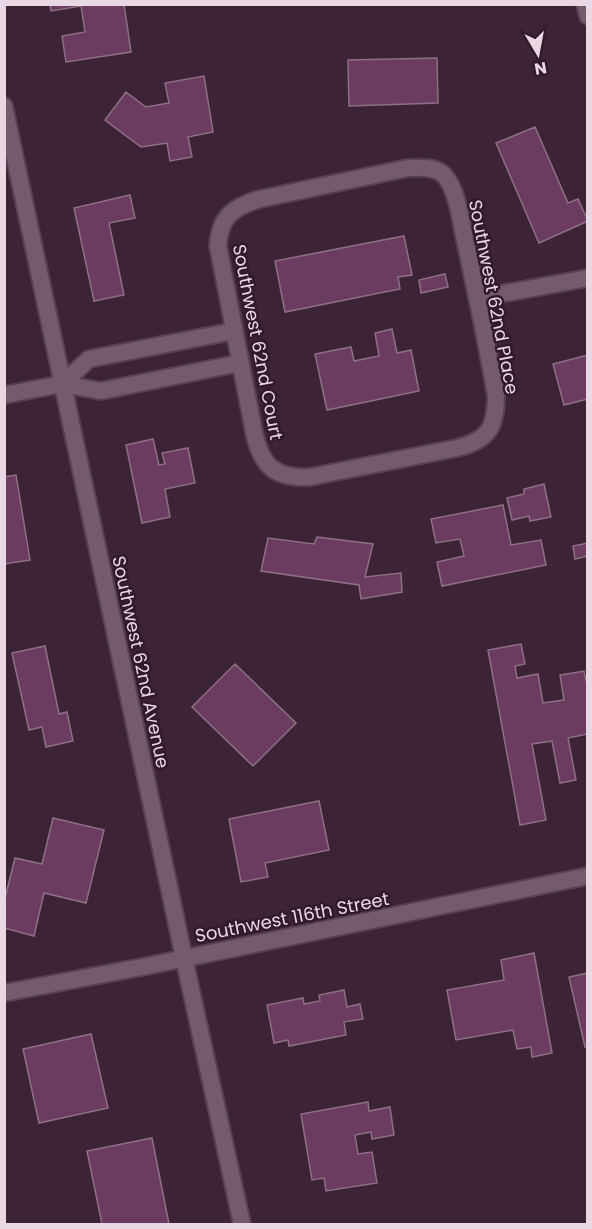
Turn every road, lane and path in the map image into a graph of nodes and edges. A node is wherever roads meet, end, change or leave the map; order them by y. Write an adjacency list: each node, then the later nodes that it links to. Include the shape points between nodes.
1 (585, 4): 2 (street)
2 (588, 16)
3 (4, 106): 9 (street, Southwest 62nd Avenue)
4 (440, 171): 6 (street, Southwest 62nd Place, via 456,198); 7 (street, Southwest 62nd Court, via 408,168 238,206 223,222 218,246)
5 (588, 278): 6 (street)
6 (478, 298): 11 (street, Southwest 62nd Place, via 496,395 494,422 488,433 469,445 321,475 298,478)
7 (234, 331): 8 (street, Southwest 62nd Court); 9 (street, via 89,359)
8 (240, 363): 9 (street, via 101,391); 11 (street, Southwest 62nd Court, via 257,448)
9 (62, 384): 10 (street); 13 (street, Southwest 62nd Avenue)
10 (4, 395)
11 (277, 473)
12 (588, 876): 13 (street, Southwest 116th Street)
13 (184, 958): 14 (street, Southwest 116th Street); 15 (street, Southwest 62nd Avenue)
14 (4, 993)
15 (242, 1224)

